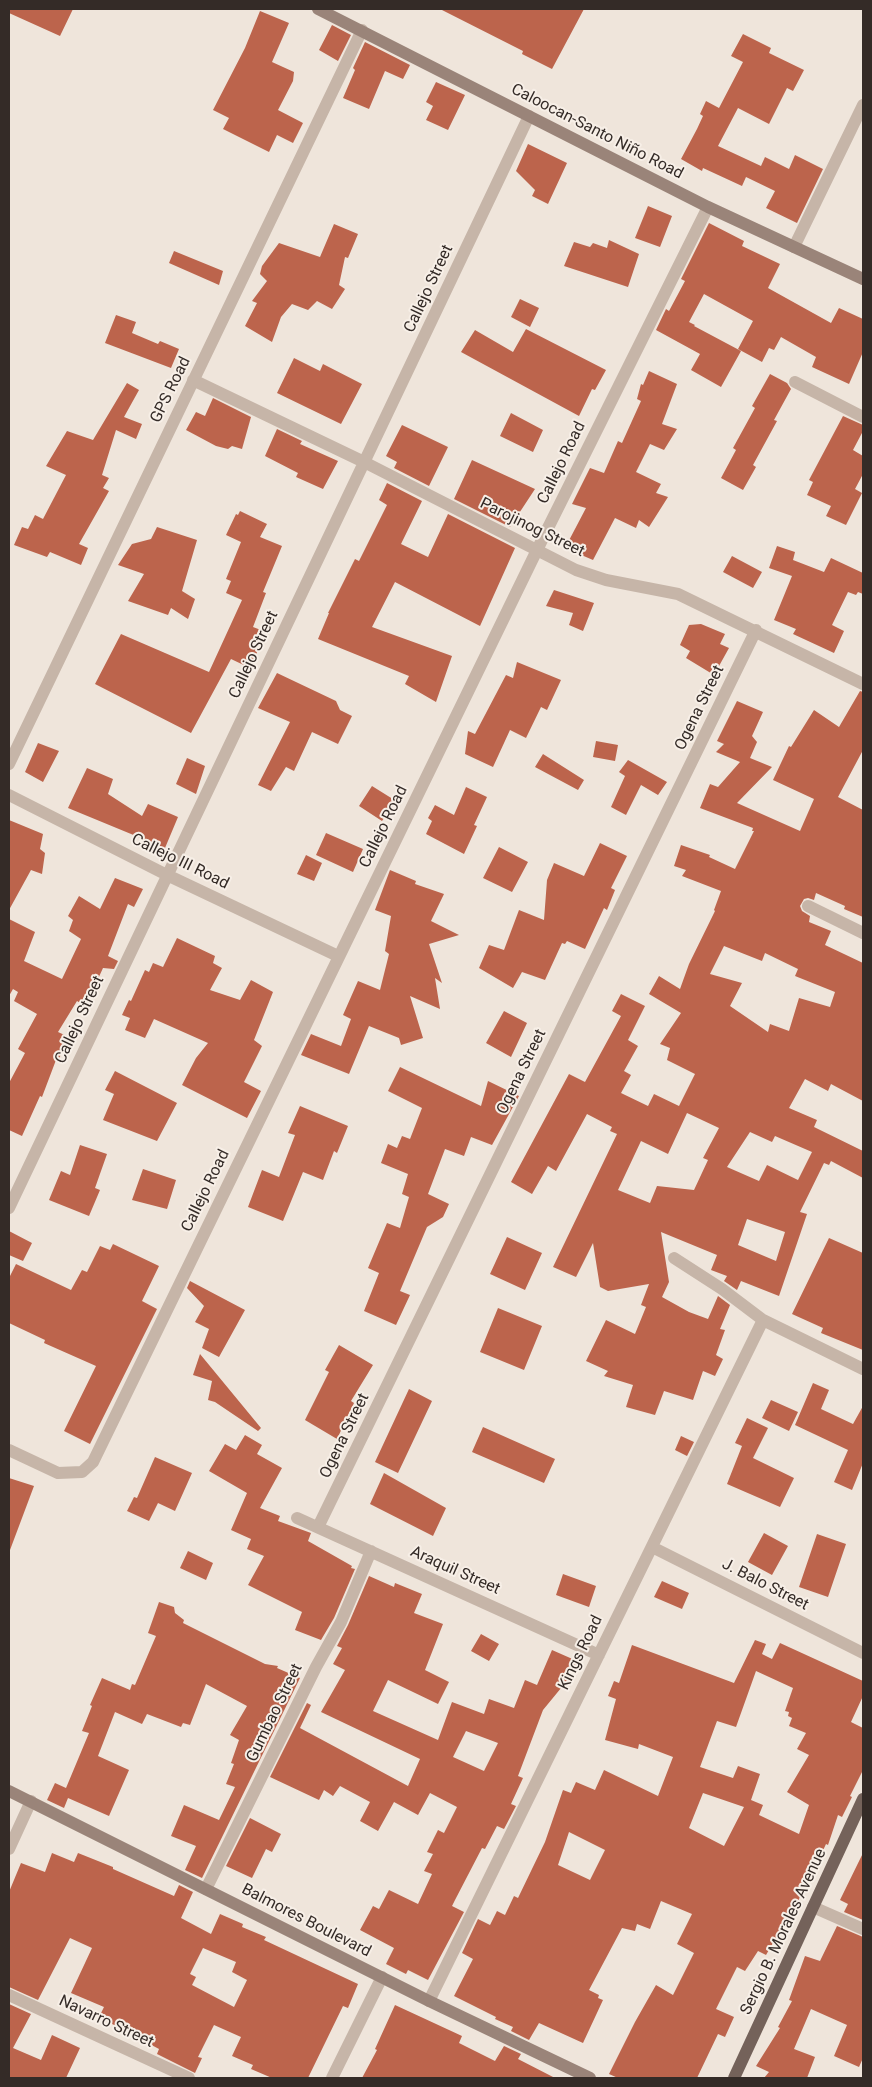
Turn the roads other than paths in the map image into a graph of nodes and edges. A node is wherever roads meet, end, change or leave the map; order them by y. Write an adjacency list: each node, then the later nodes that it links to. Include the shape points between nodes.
1 (318, 9): 2 (main road, Caloocan-Santo Niño Road)
2 (362, 30): 4 (main road, Caloocan-Santo Niño Road); 8 (street, GPS Road)
3 (863, 105): 6 (street)
4 (529, 116): 5 (main road, Caloocan-Santo Niño Road); 11 (street, Callejo Street)
5 (708, 208): 6 (main road, Caloocan-Santo Niño Road); 12 (street, Callejo Road)
6 (794, 247): 7 (main road, Caloocan-Santo Niño Road)
7 (863, 279)
8 (193, 380): 11 (street, Parojinog Street); 15 (street, GPS Road)
9 (795, 382): 10 (street)
10 (863, 417)
11 (364, 462): 12 (street, Parojinog Street); 17 (street, Callejo Street)
12 (537, 550): 13 (street, Parojinog Street, via 576,570 606,580 678,594); 20 (street, Callejo Road)
13 (756, 630): 14 (street, Parojinog Street); 27 (street, Ogena Street)
14 (863, 684)
15 (9, 764)
16 (9, 795): 17 (street, Callejo III Road)
17 (167, 875): 20 (street, Callejo III Road); 21 (street, Callejo Street)
18 (808, 906): 19 (street)
19 (863, 933)
20 (338, 956): 25 (street, Callejo Road, via 93,1462 82,1472 58,1474)
21 (9, 1208)
22 (674, 1258): 23 (street)
23 (763, 1320): 24 (street); 28 (street, Kings Road)
24 (863, 1369)
25 (9, 1450)
26 (297, 1518): 27 (street, Araquil Street)
27 (318, 1528): 29 (street, Araquil Street)
28 (652, 1547): 30 (street, J. Balo Street); 31 (street, Kings Road)
29 (371, 1551): 31 (street, Araquil Street); 36 (street, Gumbao Street, via 341,1622)
30 (863, 1653)
31 (599, 1655): 41 (street, Kings Road)
32 (9, 1791): 34 (main road, Balmores Boulevard)
33 (863, 1799): 37 (main road, Sergio B. Morales Avenue)
34 (30, 1801): 35 (street); 36 (main road, Balmores Boulevard)
35 (9, 1849)
36 (206, 1889): 39 (main road, Balmores Boulevard)
37 (813, 1907): 38 (street); 45 (main road, Sergio B. Morales Avenue)
38 (863, 1929)
39 (382, 1977): 41 (main road, Balmores Boulevard); 43 (street)
40 (9, 1995): 42 (street, Navarro Street)
41 (429, 2001): 44 (main road, Balmores Boulevard)
42 (189, 2078)
43 (332, 2078)
44 (590, 2078)
45 (734, 2078)

